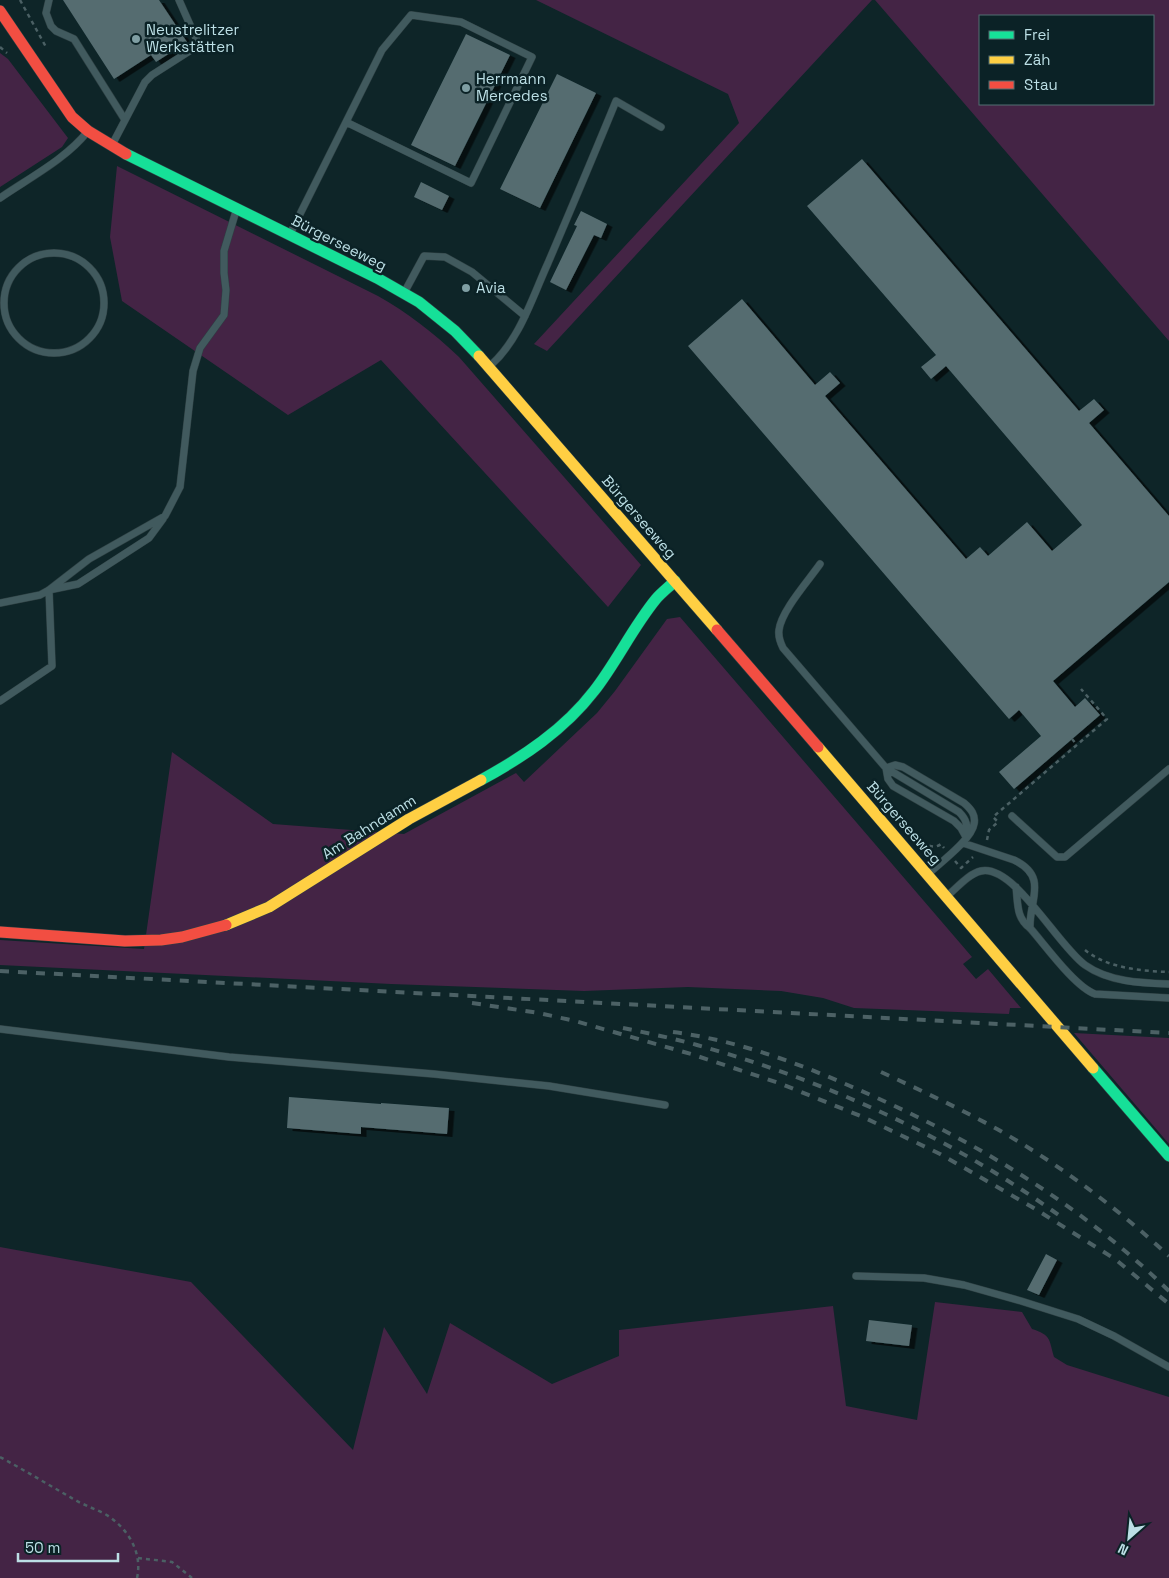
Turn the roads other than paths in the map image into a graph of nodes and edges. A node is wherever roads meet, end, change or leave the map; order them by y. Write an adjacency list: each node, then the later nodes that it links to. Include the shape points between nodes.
1 (49, 0): 4 (lane, via 46,13 51,26 74,39)
2 (179, 0): 4 (lane, via 199,45 145,82)
3 (0, 11): 7 (street, Bürgerseeweg, via 63,105)
4 (125, 120): 8 (lane)
5 (346, 122): 5 (lane, via 382,50 410,15 461,22 532,57 470,183); 11 (lane)
6 (661, 126): 14 (lane, via 616,101)
7 (88, 131): 8 (street, Bürgerseeweg); 9 (lane, via 65,154)
8 (112, 146): 10 (street, Bürgerseeweg)
9 (0, 198)
10 (237, 209): 11 (street, Bürgerseeweg); 16 (lane, via 224,252 224,315 200,348 193,371 180,487)
11 (290, 235): 13 (street, Bürgerseeweg)
12 (98, 279): 12 (lane, via 88,266 74,257 58,253 41,254 26,261 13,272 3,304 6,320 14,335 26,346 42,353 59,354 75,350 99,328 104,312 104,295)
13 (404, 293): 14 (lane, via 424,256 445,257 472,272); 15 (street, Bürgerseeweg, via 455,331)
14 (525, 316): 15 (lane, via 518,331)
15 (489, 367): 18 (street, Bürgerseeweg)
16 (165, 516): 19 (lane, via 89,559); 19 (lane, via 149,538 78,584)
17 (820, 564): 22 (lane, via 785,613 778,631 779,639 783,648)
18 (675, 581): 26 (street, Bürgerseeweg); 31 (street, Am Bahndamm, via 656,599 594,691 546,739 268,907 224,926 161,940 125,941)
19 (49, 590): 20 (lane, via 40,595); 21 (lane, via 52,666)
20 (0, 603)
21 (0, 701)
22 (886, 768): 25 (lane, via 893,786 954,822 961,828); 25 (lane, via 903,767 971,809 974,823)
23 (1169, 769): 24 (lane, via 1065,857 1058,857)
24 (1012, 816)
25 (964, 840): 26 (lane); 29 (lane, via 1025,866 1035,884)
26 (928, 874): 28 (street, Bürgerseeweg)
27 (1016, 887): 28 (lane, via 996,872 979,871); 29 (lane); 30 (lane, via 1020,917)
28 (947, 896): 36 (street, Bürgerseeweg)
29 (1033, 907): 30 (lane); 32 (lane, via 1084,965 1121,980)
30 (1030, 928): 33 (lane, via 1089,992)
31 (0, 932)
32 (1169, 984)
33 (1169, 998)
34 (0, 1029): 35 (lane, via 229,1057 549,1086)
35 (665, 1105)
36 (1169, 1156)
37 (856, 1276): 38 (lane, via 924,1278 1021,1301 1078,1319)
38 (1169, 1367)

